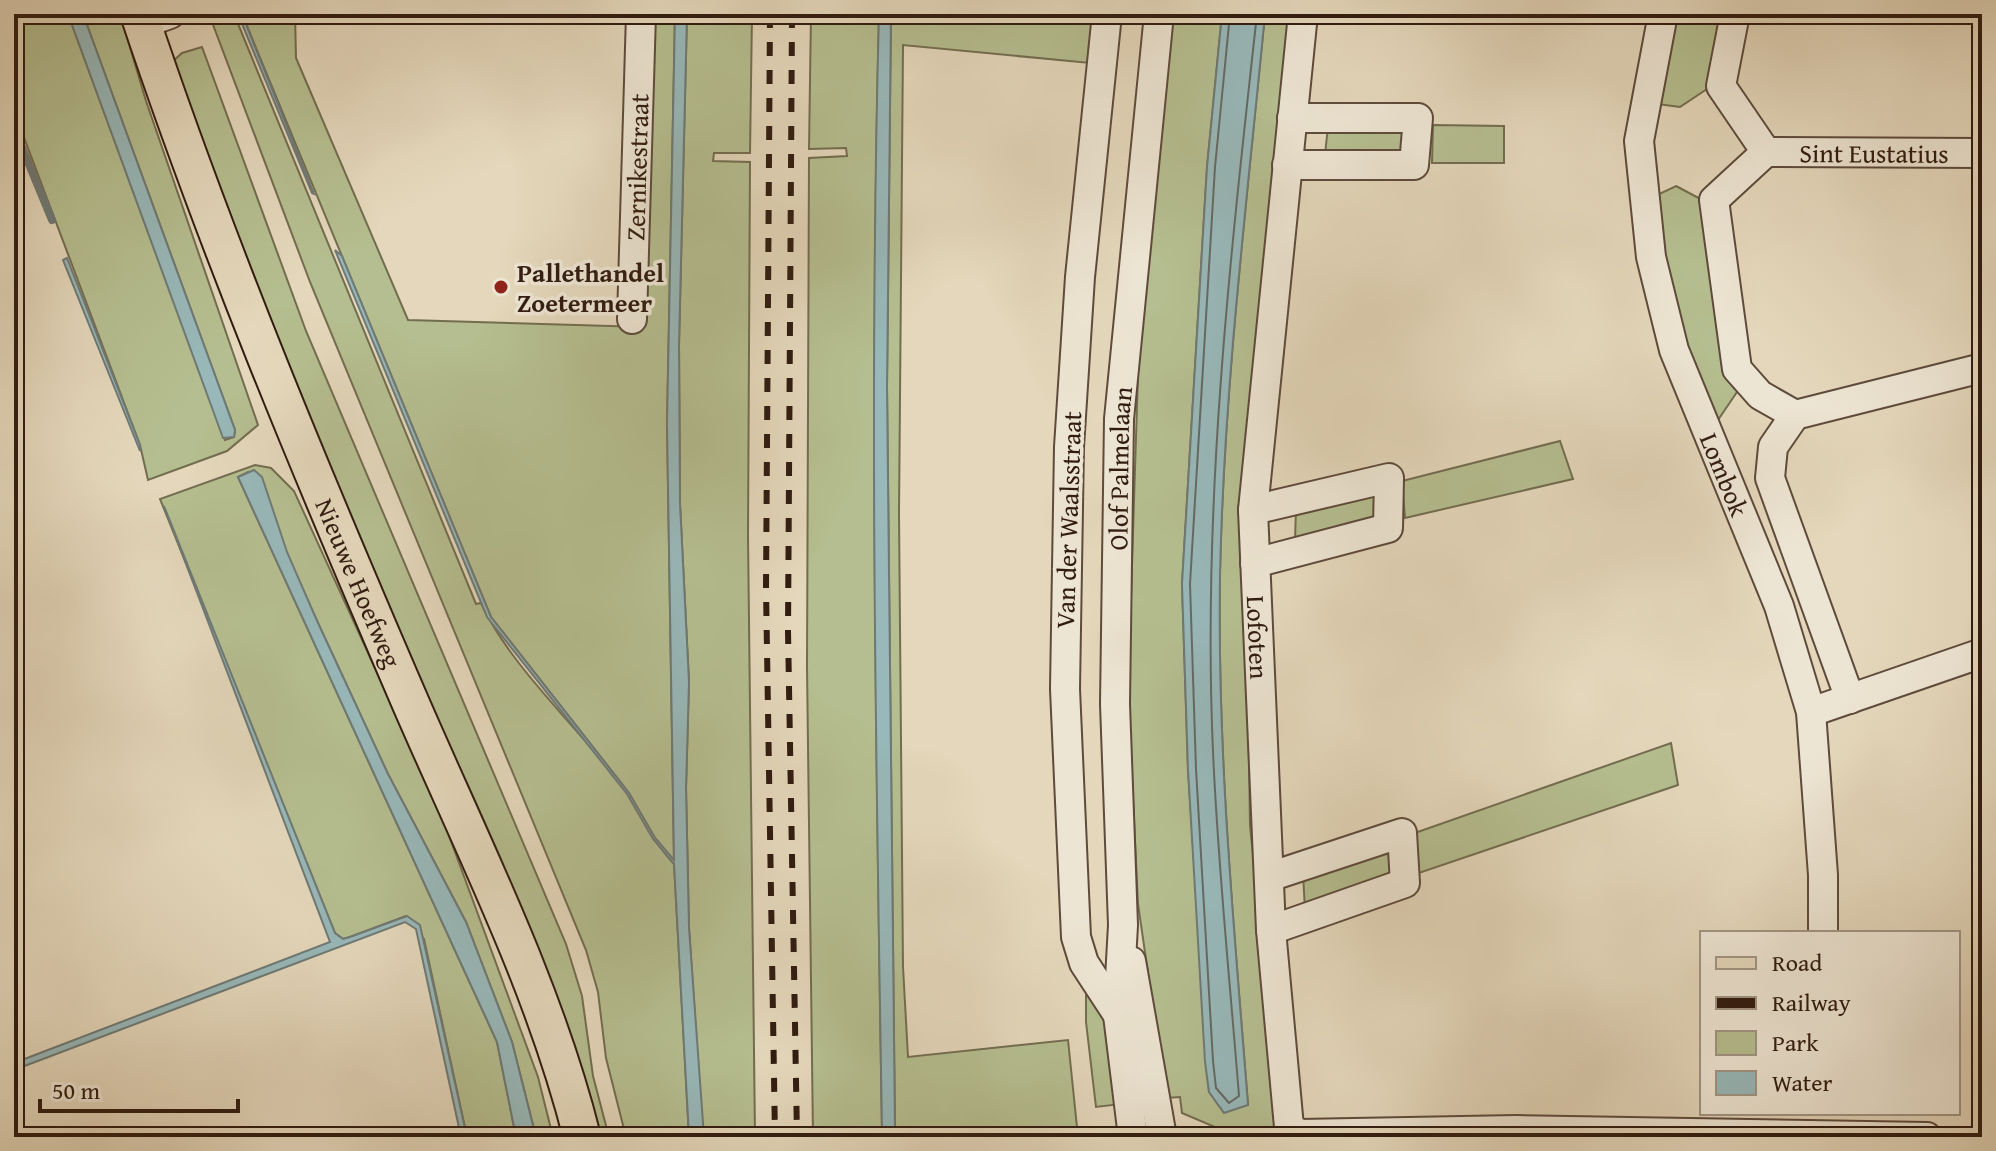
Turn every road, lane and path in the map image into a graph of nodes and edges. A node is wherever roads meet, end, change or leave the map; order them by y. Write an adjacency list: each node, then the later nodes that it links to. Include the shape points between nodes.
1 (641, 14): 12 (street, Zernikestraat)
2 (1107, 14): 26 (street, Van der Waalsstraat, via 1074,348 1065,689 1076,937 1084,963)
3 (1159, 14): 23 (street, Olof Palmelaan, via 1119,419 1115,704)
4 (1303, 14): 8 (street, Lofoten)
5 (1663, 14): 16 (street, Lombok, via 1639,141 1651,257 1674,350)
6 (1735, 14): 9 (street, via 1721,86)
7 (150, 17): 29 (main road, Nieuwe Hoefweg, via 295,434 534,989)
8 (1292, 118): 11 (street, Lofoten); 11 (street, via 1418,118 1414,165)
9 (1766, 152): 10 (street, Sint Eustatius); 14 (street, via 1714,200 1737,369 1760,395)
10 (1982, 153)
11 (1287, 165): 17 (street, Lofoten)
12 (632, 319)
13 (1982, 368): 14 (street)
14 (1795, 415): 15 (street, Lombok, via 1773,447)
15 (1770, 478): 16 (street); 20 (street, Lombok)
16 (1733, 493): 21 (street, Lombok, via 1779,606)
17 (1253, 510): 18 (street, Lofoten); 18 (street, via 1389,478 1388,528)
18 (1255, 563): 22 (street, Lofoten)
19 (1982, 653): 20 (street)
20 (1850, 699): 21 (street)
21 (1811, 712): 25 (street, Lombok)
22 (1269, 877): 24 (street, Lofoten); 24 (street, via 1402,833 1405,883)
23 (1123, 925): 26 (street, Olof Palmelaan); 31 (street, Olof Palmelaan)
24 (1271, 930): 28 (street, Lofoten, via 1289,1127 1300,1134)
25 (1823, 931)
26 (1118, 1015): 30 (street, Olof Palmelaan)
27 (1820, 1123): 28 (street); 32 (street)
28 (1516, 1134)
29 (582, 1137)
30 (1133, 1137)
31 (1162, 1137)
32 (1927, 1137)

